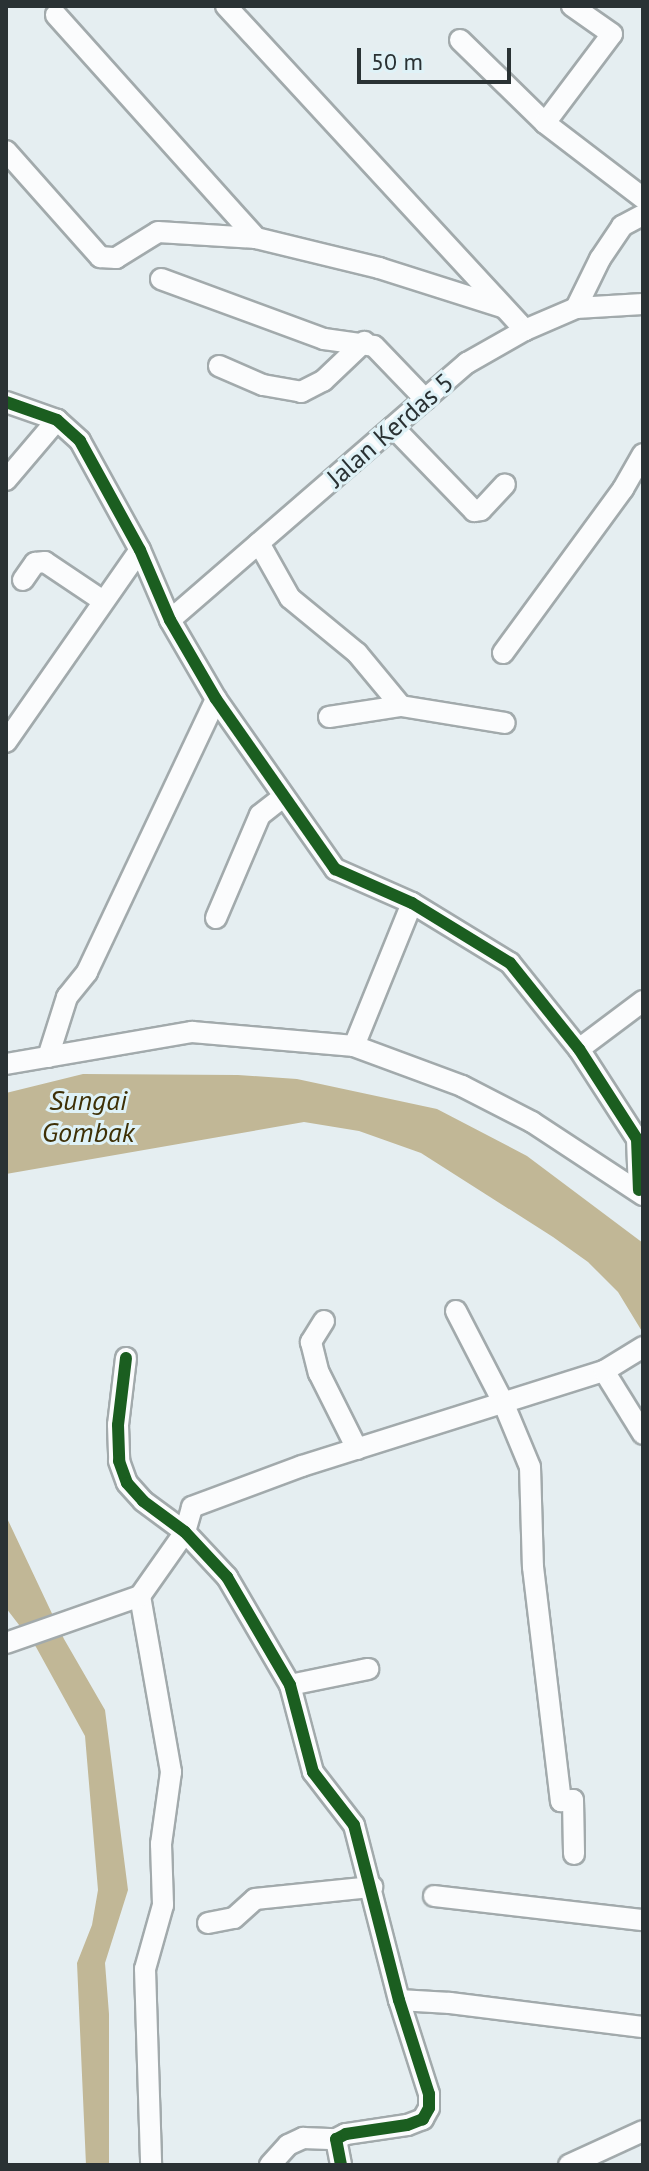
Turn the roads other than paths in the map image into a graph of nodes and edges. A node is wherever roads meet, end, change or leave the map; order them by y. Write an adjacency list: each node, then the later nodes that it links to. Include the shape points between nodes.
1 (226, 6): 12 (street)
2 (572, 6): 5 (street, via 612,34)
3 (56, 15): 9 (street)
4 (460, 40): 5 (street)
5 (545, 123): 7 (street)
6 (6, 151): 9 (street, via 100,257 116,258 158,232)
7 (643, 198)
8 (643, 215): 13 (street, via 622,226)
9 (256, 238): 12 (street, via 379,268)
10 (161, 279): 15 (street, via 324,339)
11 (643, 304): 13 (street, Jalan Kerdas 5)
12 (502, 307): 14 (street)
13 (576, 308): 14 (street, Jalan Kerdas 5)
14 (525, 330): 17 (street, Jalan Kerdas 5, via 467,363)
15 (364, 342): 16 (street, via 323,381 301,392 263,385); 17 (street)
16 (219, 366)
17 (425, 399): 20 (street, Jalan Kerdas 5)
18 (6, 402): 19 (street)
19 (57, 420): 22 (street); 25 (street, via 80,441)
20 (393, 427): 23 (street, via 474,511); 24 (street, Jalan Kerdas 5)
21 (643, 454): 29 (street)
22 (6, 480)
23 (505, 484)
24 (259, 543): 28 (street, Jalan Kerdas 5); 31 (street, via 290,598 357,653)
25 (140, 550): 27 (street); 28 (street)
26 (23, 580): 27 (street, via 35,563 45,562)
27 (103, 601): 34 (street)
28 (170, 620): 30 (street)
29 (503, 653)
30 (216, 699): 35 (street); 41 (street, via 87,972 67,997)
31 (401, 706): 32 (street); 33 (street)
32 (329, 717)
33 (505, 723)
34 (10, 731)
35 (283, 797): 36 (street, via 335,869); 37 (street, via 260,815)
36 (412, 903): 39 (street); 40 (street, via 510,963)
37 (216, 918)
38 (643, 1001): 40 (street)
39 (354, 1046): 41 (street, via 192,1032); 43 (street, via 476,1093 532,1122)
40 (579, 1049): 43 (street, via 637,1139)
41 (48, 1057): 42 (street)
42 (6, 1064)
43 (641, 1193)
44 (456, 1311): 49 (street)
45 (324, 1321): 51 (street, via 311,1342 316,1362)
46 (636, 1351): 48 (street)
47 (126, 1358): 52 (street, via 119,1461 127,1483 143,1501)
48 (604, 1371): 49 (street); 50 (street)
49 (503, 1402): 51 (street); 57 (street, via 530,1467 533,1567 561,1801 573,1800)
50 (643, 1434)
51 (357, 1449): 52 (street, via 192,1507)
52 (185, 1532): 53 (street); 56 (street, via 227,1577)
53 (140, 1596): 54 (street); 66 (street, via 171,1772 161,1844 163,1905 145,1969)
54 (6, 1643)
55 (368, 1669): 56 (street)
56 (290, 1685): 58 (street, via 313,1772 354,1825)
57 (574, 1854)
58 (372, 1887): 61 (street, via 255,1899 234,1918); 62 (street)
59 (434, 1896): 60 (street)
60 (643, 1920)
61 (208, 1923)
62 (399, 2000): 63 (street); 65 (street, via 429,2108 423,2119 407,2125)
63 (643, 2027)
64 (643, 2131): 69 (street)
65 (336, 2139): 67 (street, via 303,2138 288,2145); 68 (street)
66 (151, 2165)
67 (270, 2165)
68 (341, 2165)
69 (569, 2165)

